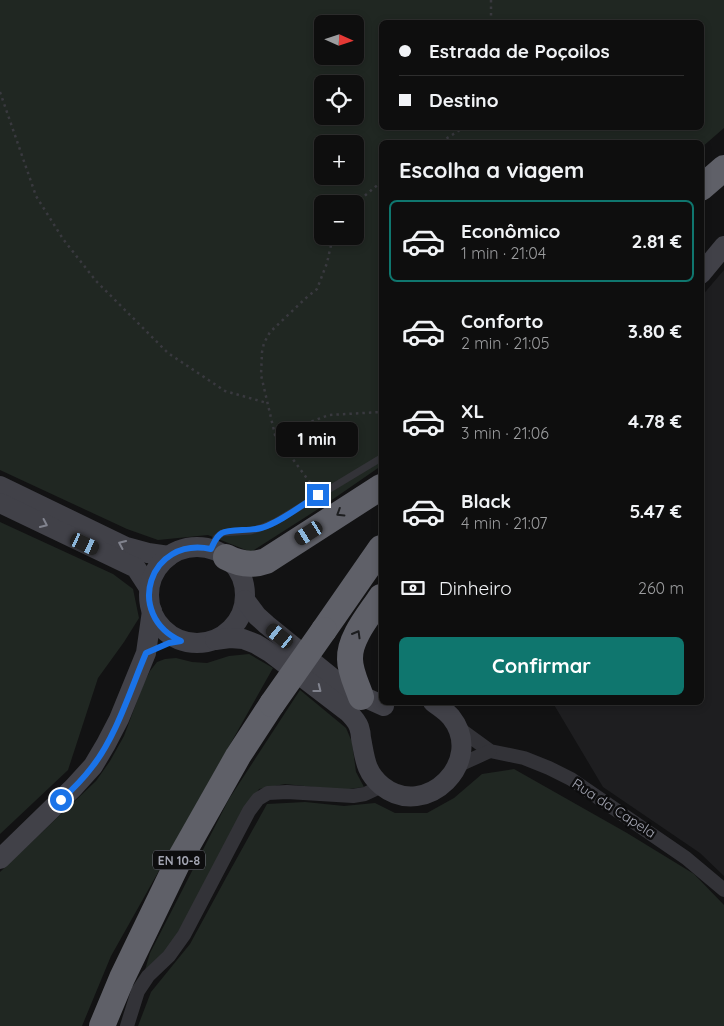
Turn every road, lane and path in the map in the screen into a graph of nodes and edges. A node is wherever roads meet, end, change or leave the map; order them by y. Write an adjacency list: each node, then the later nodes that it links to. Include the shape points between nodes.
1 (491, 0): 2 (path)
2 (491, 20)
3 (0, 92): 15 (path, via 36,196 63,239 96,281 168,353 225,391)
4 (460, 130): 5 (path)
5 (444, 140)
6 (724, 150): 7 (highway)
7 (704, 167)
8 (724, 168): 10 (highway)
9 (379, 184): 11 (path)
10 (704, 185)
11 (364, 196)
12 (331, 245): 15 (path, via 317,289 270,332 264,343 261,375)
13 (724, 246): 14 (main road)
14 (704, 270)
15 (267, 403): 17 (path)
16 (379, 412): 17 (path, via 329,415)
17 (275, 435): 21 (path)
18 (379, 459): 21 (lane)
19 (0, 486): 25 (main road, one-way to 19, via 126,547)
20 (379, 488): 24 (highway, one-way to 24, via 260,563 242,564)
21 (318, 495): 24 (lane, via 263,527 222,533 216,538)
22 (0, 503): 27 (main road, one-way to 27, via 136,568)
23 (379, 551): 31 (highway)
24 (219, 553): 25 (main road, via 194,547); 28 (main road, via 232,562 241,576)
25 (169, 556): 27 (main road, via 156,570)
26 (379, 567): 31 (highway)
27 (150, 588): 30 (main road)
28 (245, 600): 32 (main road, via 236,624); 35 (main road, via 267,625 346,689)
29 (379, 600): 35 (highway, one-way to 29, via 351,670 350,658 351,645)
30 (152, 611): 33 (main road, via 160,626); 34 (main road)
31 (324, 630): 44 (highway, EN 10-8, bridge, via 238,756 178,862)
32 (216, 640): 33 (main road, via 202,643); 38 (main road, one-way to 38, via 244,639 271,653 348,712 359,727)
33 (181, 641): 34 (main road)
34 (146, 653): 42 (main road, via 118,719 93,766)
35 (379, 702): 38 (main road)
36 (440, 705): 37 (main road)
37 (457, 727): 39 (street, Rua da Capela); 40 (main road, via 461,753)
38 (363, 746): 41 (main road, via 365,761)
39 (490, 751): 40 (street); 43 (street, Rua da Capela, via 524,758 571,779 686,858)
40 (457, 766): 41 (main road, via 438,789 424,794 410,796)
41 (382, 786): 45 (street, via 354,796 287,792 268,793 258,799 249,810 184,935 138,991)
42 (0, 859)
43 (724, 890)
44 (102, 1026)
45 (127, 1026)

